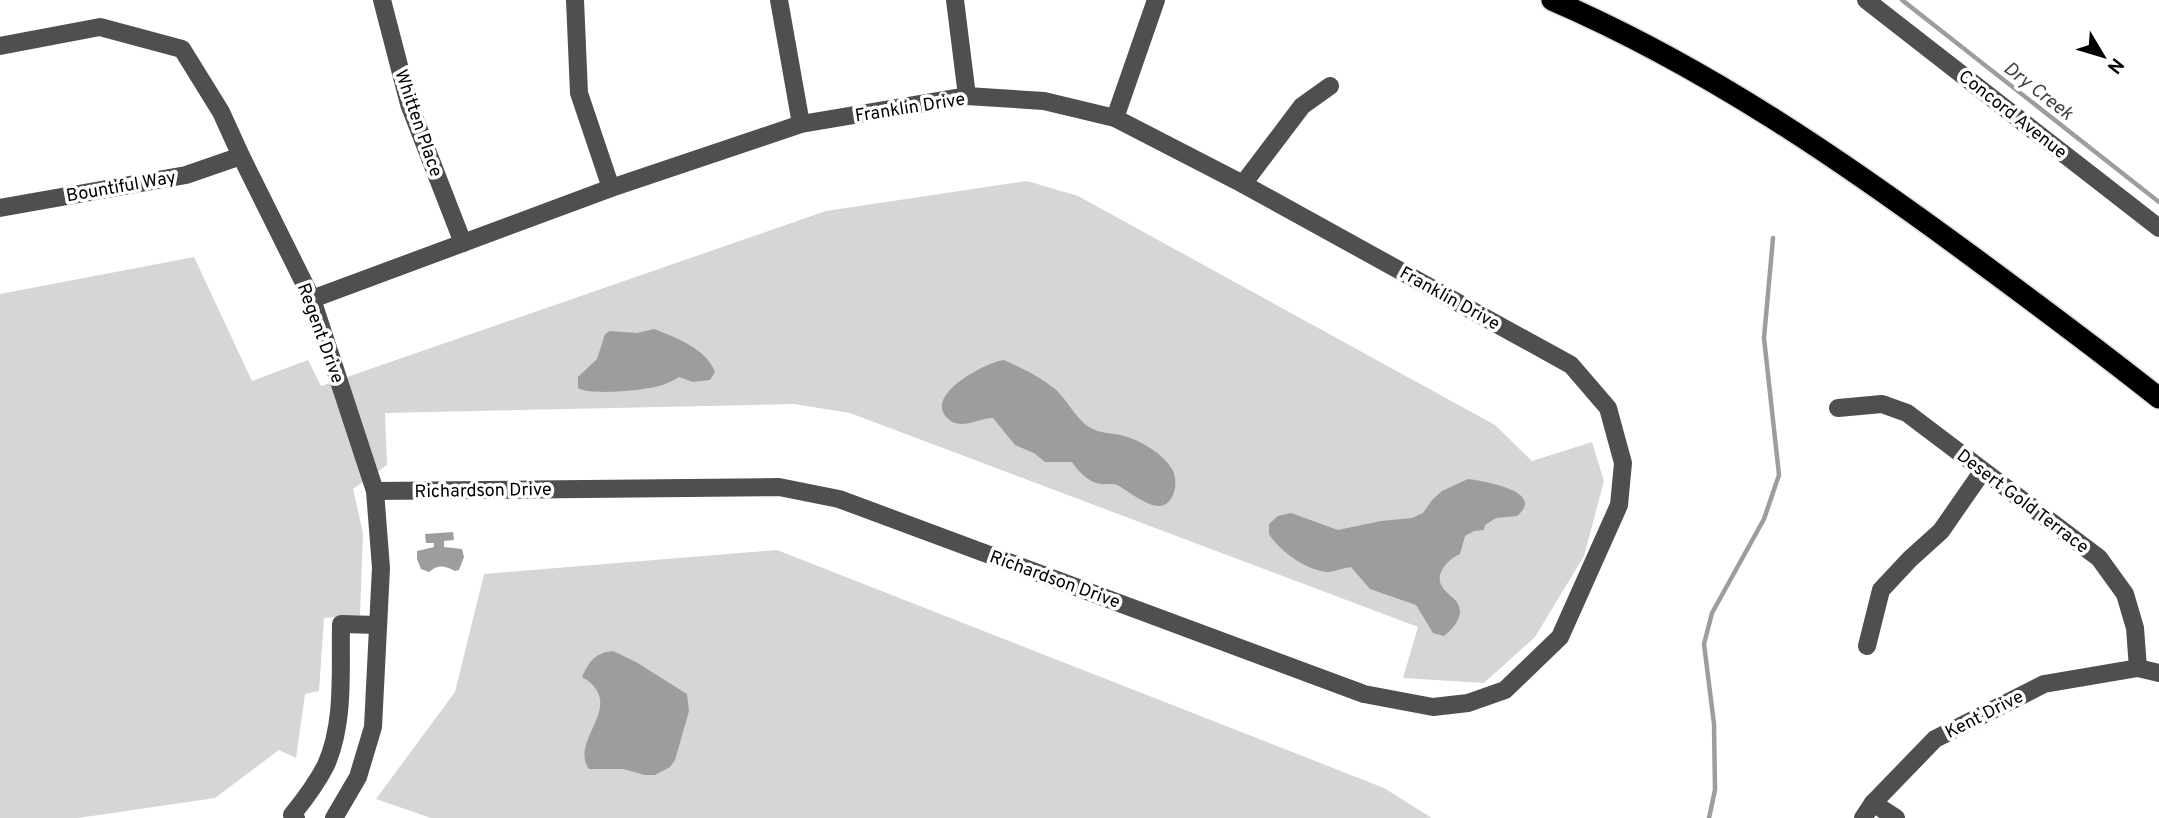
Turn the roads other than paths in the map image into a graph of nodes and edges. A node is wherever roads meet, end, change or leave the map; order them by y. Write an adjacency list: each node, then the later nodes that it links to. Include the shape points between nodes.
1 (382, 0): 18 (street, Whitten Place, via 409,104)
2 (575, 0): 15 (street, via 579,93)
3 (779, 0): 12 (street)
4 (955, 0): 10 (street)
5 (1156, 0): 11 (street)
6 (1552, 0): 20 (highway, via 1678,61 1825,152 1932,226)
7 (1866, 0): 17 (street, Concord Avenue)
8 (0, 46): 13 (street, Regent Drive, via 100,27 182,49 221,112)
9 (1330, 86): 14 (street, via 1302,106)
10 (967, 96): 11 (street, Franklin Drive, via 1044,101); 12 (street, Franklin Drive)
11 (1115, 118): 14 (street, Franklin Drive)
12 (801, 124): 15 (street, Franklin Drive)
13 (241, 156): 16 (street, Bountiful Way, via 186,175); 19 (street, Regent Drive)
14 (1243, 184): 24 (street, Franklin Drive, via 1571,365 1608,408 1623,463)
15 (611, 188): 18 (street, Franklin Drive)
16 (0, 208)
17 (2159, 228)
18 (463, 243): 19 (street, Franklin Drive)
19 (312, 299): 23 (street, Regent Drive)
20 (2159, 398)
21 (1839, 408): 22 (street, Desert Gold Terrace, via 1882,404 1907,413)
22 (1982, 472): 26 (street, via 1941,531 1881,590); 27 (street, Desert Gold Terrace, via 2099,558 2125,594 2135,628)
23 (375, 491): 24 (street, Richardson Drive, via 779,487 839,499 1364,694 1433,707 1468,703 1505,690 1560,637); 25 (street, Regent Drive, via 381,568)
24 (1619, 505)
25 (378, 625): 30 (street, via 341,624 335,739 313,789 292,815); 31 (street, Regent Drive, via 373,727 358,777)
26 (1867, 646)
27 (2138, 668): 28 (street); 29 (street, Kent Drive, via 2045,684 1935,739)
28 (2159, 673)
29 (1868, 810): 32 (street)
30 (296, 818)
31 (334, 818)
32 (1896, 818)

